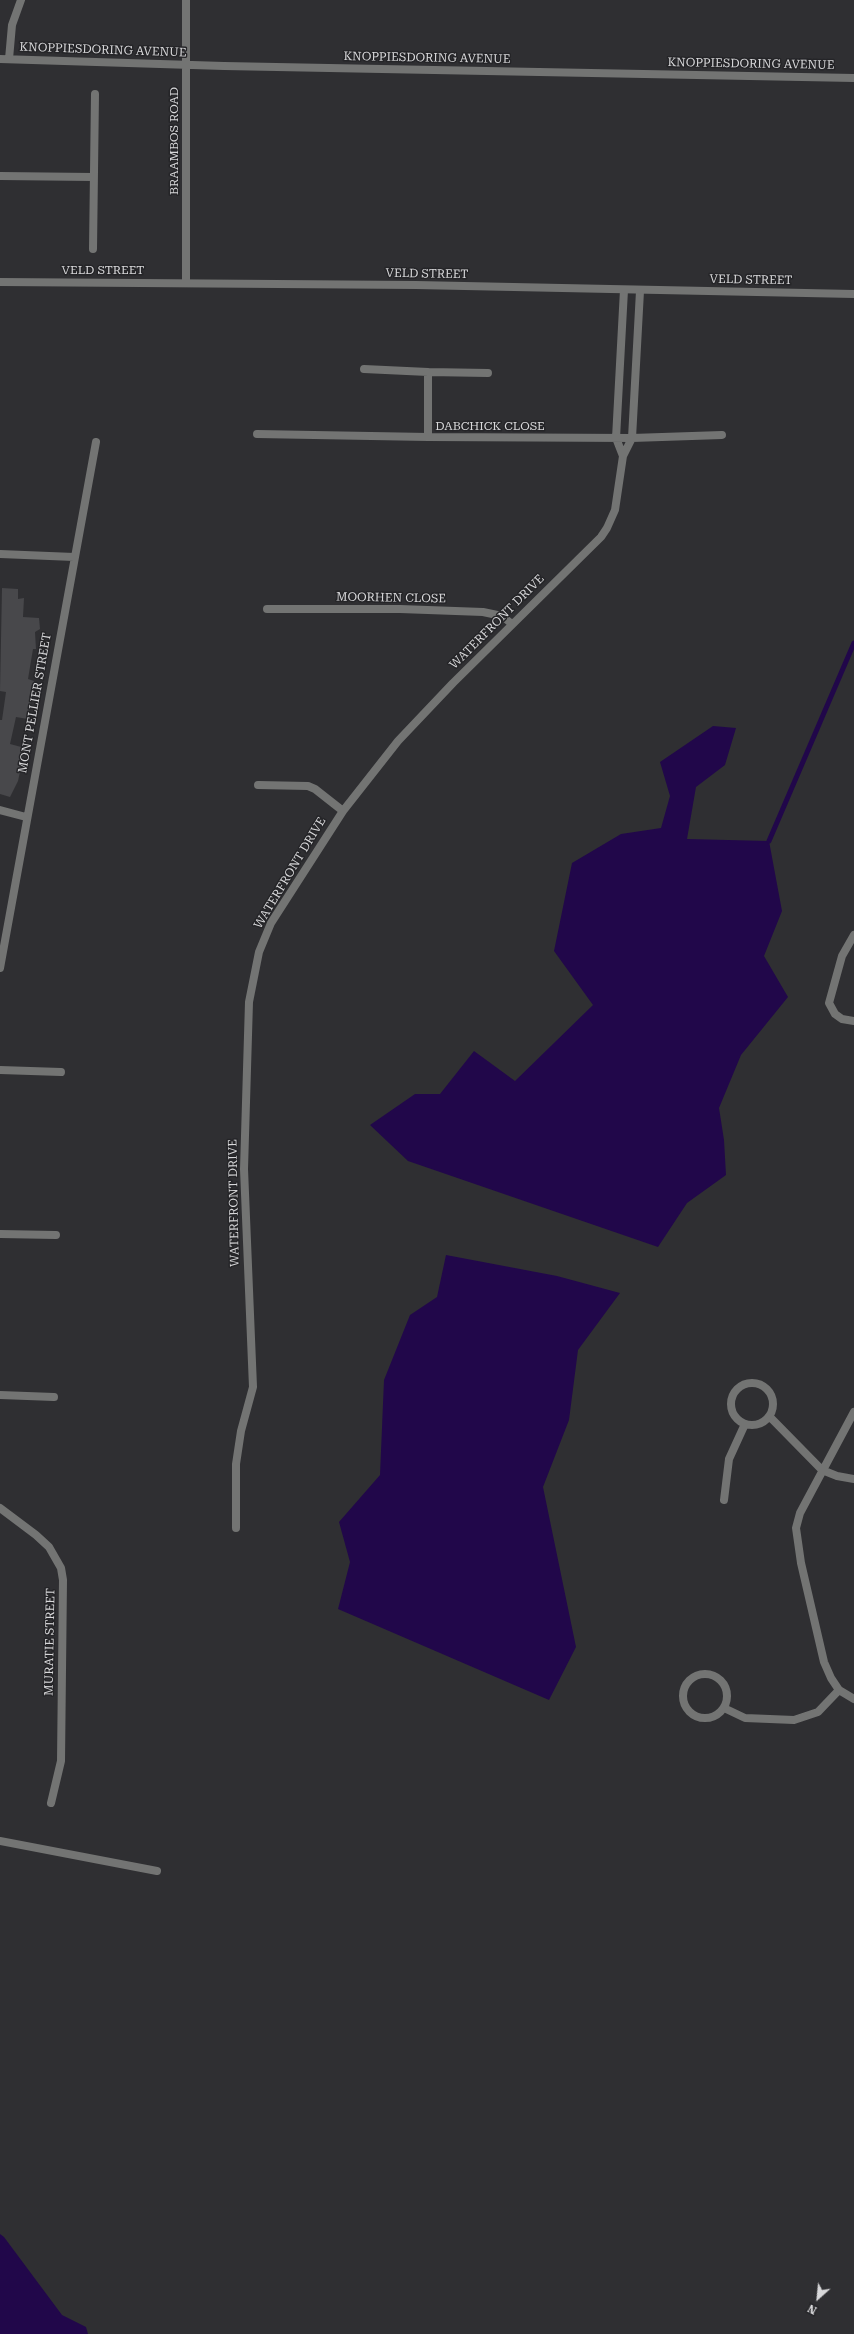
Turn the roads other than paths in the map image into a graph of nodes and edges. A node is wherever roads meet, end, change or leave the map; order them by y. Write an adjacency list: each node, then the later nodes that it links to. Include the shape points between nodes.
1 (21, 0): 4 (street, via 12,25)
2 (186, 0): 5 (street, BRAAMBOS ROAD)
3 (0, 59): 4 (street, KNOPPIESDORING AVENUE)
4 (9, 59): 5 (street, KNOPPIESDORING AVENUE)
5 (186, 65): 6 (street, KNOPPIESDORING AVENUE); 12 (street, BRAAMBOS ROAD)
6 (854, 78)
7 (95, 94): 9 (street)
8 (0, 176): 9 (street)
9 (93, 177): 10 (street)
10 (93, 249)
11 (0, 282): 12 (street, VELD STREET)
12 (186, 282): 13 (street, VELD STREET)
13 (624, 290): 14 (street, VELD STREET); 22 (street, WATERFRONT DRIVE)
14 (640, 291): 15 (street, VELD STREET); 23 (street, WATERFRONT DRIVE)
15 (854, 294)
16 (364, 369): 17 (street)
17 (428, 372): 18 (street); 21 (street)
18 (488, 373)
19 (257, 434): 21 (street, DABCHICK CLOSE)
20 (722, 436): 23 (street, DABCHICK CLOSE)
21 (428, 438): 22 (street, DABCHICK CLOSE)
22 (616, 438): 23 (street, DABCHICK CLOSE); 25 (street, WATERFRONT DRIVE)
23 (632, 438): 25 (street, WATERFRONT DRIVE)
24 (96, 442): 27 (street, MONT PELLIER STREET)
25 (623, 456): 29 (street, WATERFRONT DRIVE, via 617,501 607,528 601,537)
26 (0, 554): 27 (street)
27 (74, 557): 33 (street, MONT PELLIER STREET)
28 (267, 609): 29 (street, MOORHEN CLOSE, via 483,612 502,616)
29 (512, 624): 32 (street, WATERFRONT DRIVE, via 398,740)
30 (258, 785): 32 (street, via 308,786)
31 (0, 810): 33 (street)
32 (343, 811): 50 (street, WATERFRONT DRIVE, via 271,923 259,952 251,984 244,1169 253,1387 237,1457)
33 (26, 816): 35 (street, MONT PELLIER STREET)
34 (854, 935): 36 (street, via 842,956 829,1003 835,1014 842,1019)
35 (0, 968)
36 (854, 1021)
37 (0, 1070): 38 (street)
38 (61, 1072)
39 (0, 1234): 40 (street)
40 (56, 1235)
41 (0, 1395): 42 (street)
42 (54, 1397)
43 (854, 1412): 46 (street)
44 (770, 1417): 45 (street, via 754,1426); 45 (street, via 774,1408 769,1390 761,1384 751,1382 734,1391 731,1400 736,1419); 46 (street)
45 (745, 1424): 48 (street, via 729,1459)
46 (822, 1470): 47 (street); 51 (street, via 800,1513 796,1528 801,1563 824,1662 830,1678)
47 (854, 1479)
48 (724, 1500)
49 (0, 1508): 54 (street, MURATIE STREET, via 36,1534 49,1548 61,1568 63,1580 60,1761)
50 (236, 1528)
51 (839, 1690): 52 (street); 53 (street, via 818,1712 794,1720 745,1718)
52 (854, 1699)
53 (724, 1708): 53 (street, via 712,1717 698,1717 689,1711 684,1703 683,1693 687,1684 694,1677 703,1674 713,1675 721,1680 726,1689 727,1699)
54 (51, 1803)
55 (0, 1841): 56 (street)
56 (157, 1871)

